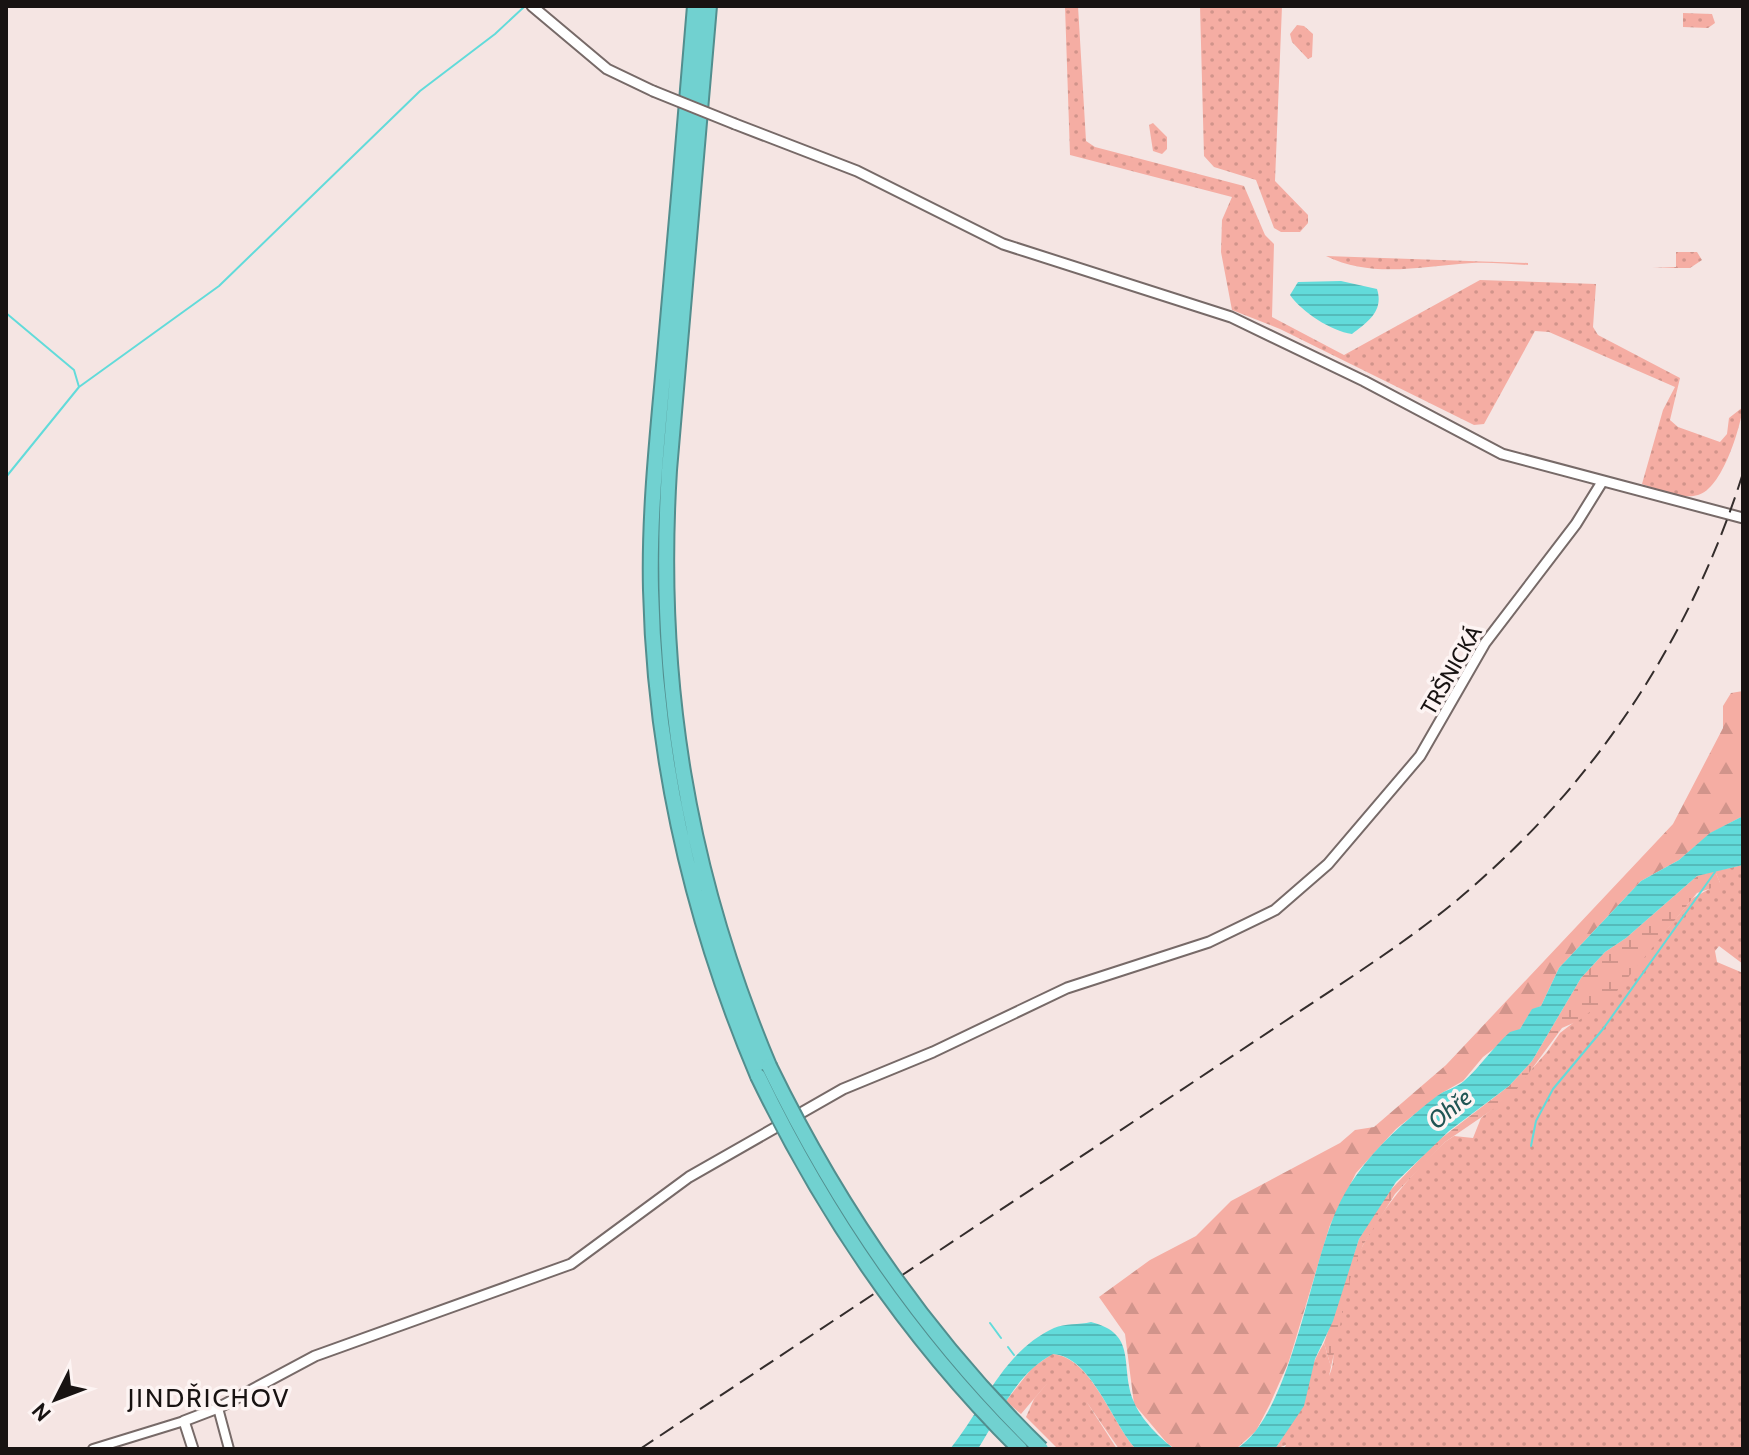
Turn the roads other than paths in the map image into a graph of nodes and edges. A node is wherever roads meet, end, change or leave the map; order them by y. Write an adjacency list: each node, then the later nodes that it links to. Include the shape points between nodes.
1 (532, 6): 4 (street, bridge, via 607,69 653,91 857,171 1003,244 1231,317 1471,438 1523,461)
2 (695, 6): 6 (highway, via 656,469 651,589 667,768 698,915)
3 (709, 6): 6 (highway, via 669,470 667,648 696,848)
4 (1602, 482): 5 (street); 7 (street, TRŠNICKÁ, via 1485,643 1420,756 1322,870 1275,910 1209,942 1067,988 843,1089 689,1177 571,1264 315,1356)
5 (1743, 518)
6 (763, 1071): 12 (highway, bridge, via 797,1156 867,1268 938,1361); 13 (highway, bridge, via 888,1273 946,1349)
7 (218, 1408): 8 (street, TRŠNICKÁ); 11 (street)
8 (184, 1421): 9 (street); 10 (street)
9 (93, 1449)
10 (193, 1449)
11 (229, 1449)
12 (1020, 1449)
13 (1041, 1449)

